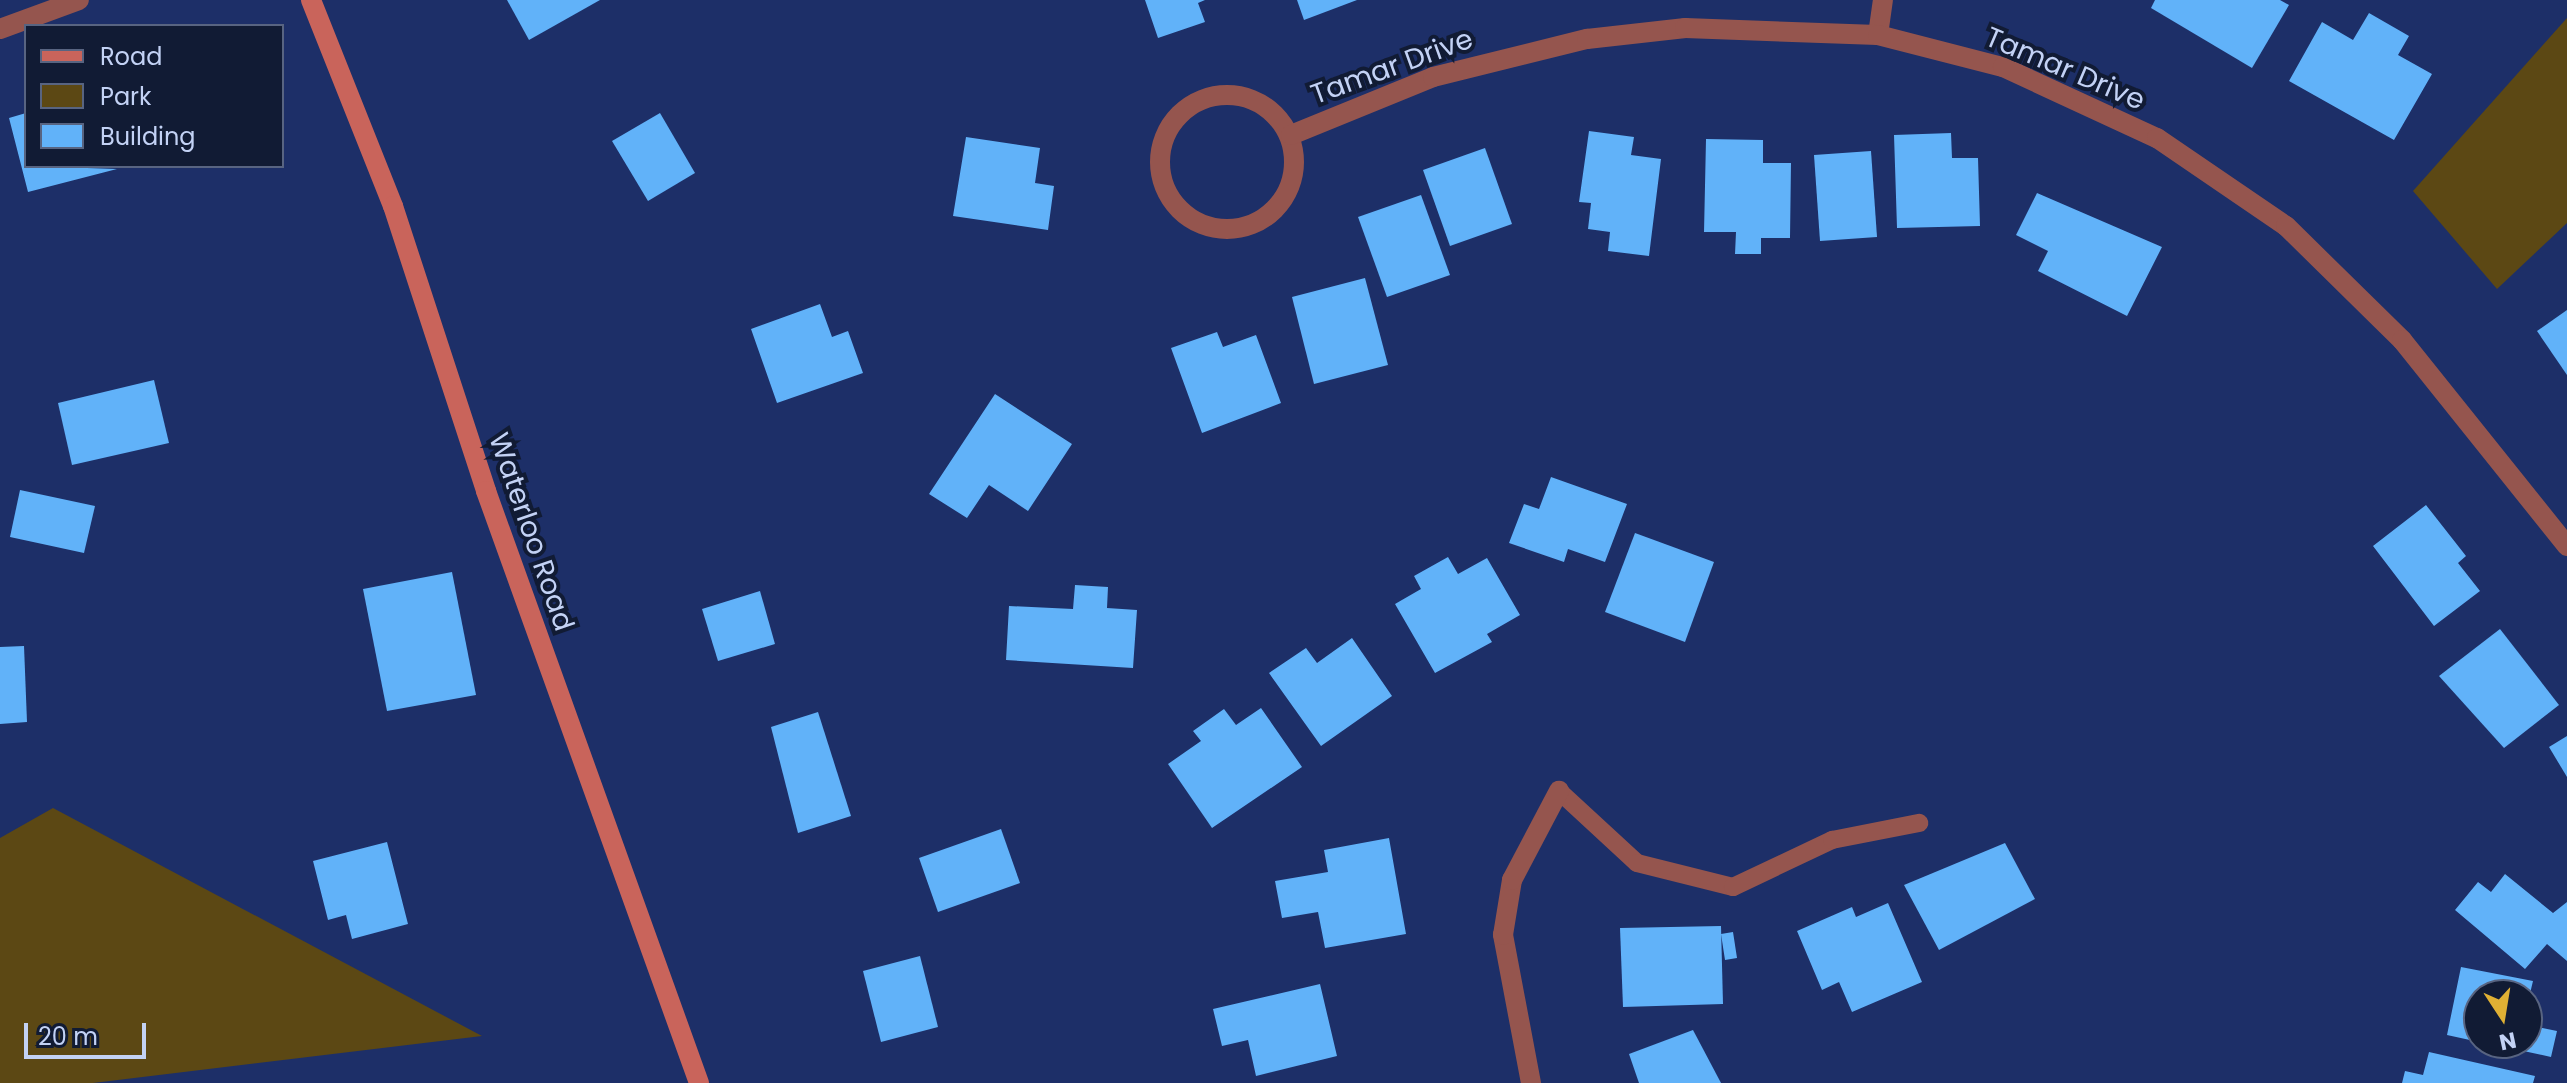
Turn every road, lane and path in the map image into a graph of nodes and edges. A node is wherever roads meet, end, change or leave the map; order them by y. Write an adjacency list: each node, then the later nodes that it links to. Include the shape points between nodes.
1 (79, 0): 4 (street)
2 (311, 0): 10 (main road, Waterloo Road, via 393,206 486,491)
3 (1883, 0): 5 (street)
4 (0, 29)
5 (1878, 35): 6 (street, Tamar Drive, via 1685,28 1587,39 1433,77); 7 (street, Tamar Drive, via 2003,67 2084,102 2157,138 2286,226 2402,340)
6 (1291, 135): 6 (street, Tamar Drive, via 1277,115 1245,96 1193,103 1162,142 1165,189 1199,224 1226,230 1254,225 1290,189 1296,165)
7 (2565, 538)
8 (1559, 791): 9 (lane, via 1637,863 1733,887 1832,840); 11 (street, via 1512,880 1503,935)
9 (1919, 823)
10 (699, 1083)
11 (1531, 1083)

